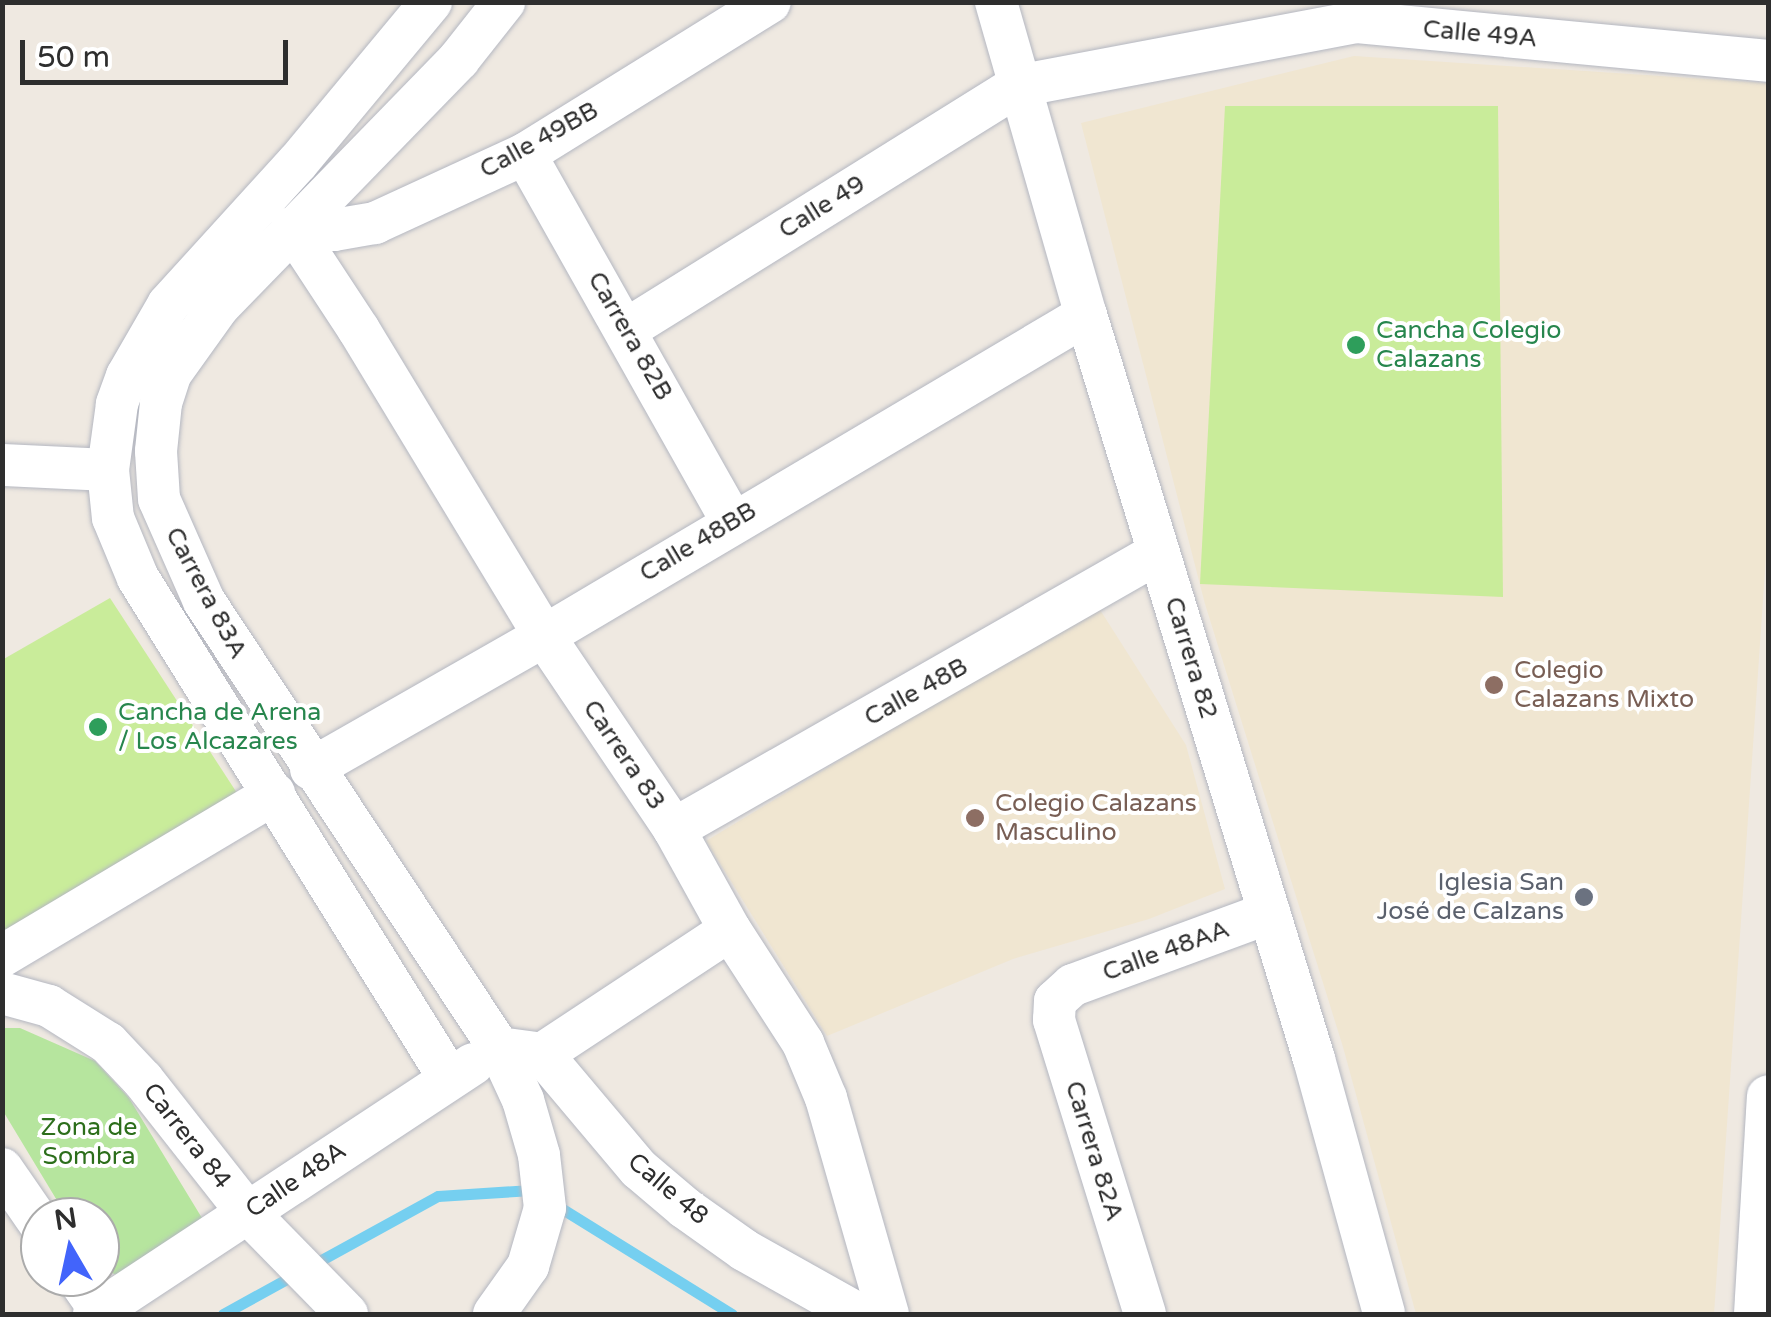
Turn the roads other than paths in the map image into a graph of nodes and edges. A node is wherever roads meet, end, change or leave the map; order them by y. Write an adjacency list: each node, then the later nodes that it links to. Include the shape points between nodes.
1 (431, 2): 13 (street, Carrera 83A, via 151,328 117,404)
2 (504, 2): 9 (street, via 459,58)
3 (770, 2): 8 (street, Calle 49BB)
4 (996, 2): 7 (street, Carrera 82)
5 (1357, 12): 6 (street, Calle 49A); 7 (street, Calle 49A)
6 (1768, 60)
7 (1018, 86): 10 (street, Carrera 82); 11 (street, Calle 49)
8 (524, 154): 9 (street, Calle 49BB, via 375,223); 11 (street, Carrera 82B)
9 (292, 228): 16 (street, Carrera 83); 17 (street, Carrera 83A, via 219,306 170,373 156,452 160,498 185,562)
10 (1086, 315): 14 (street, Calle 48BB); 15 (street, Carrera 82)
11 (627, 329): 14 (street, Carrera 82B)
12 (2, 465): 13 (street)
13 (108, 470): 18 (street, Carrera 83A, via 113,518 138,578)
14 (732, 520): 16 (street, Calle 48BB)
15 (1158, 553): 19 (street, Calle 48B); 20 (street, Carrera 82)
16 (544, 636): 17 (street, Calle 48BB); 19 (street, Carrera 83)
17 (311, 769): 25 (street, Carrera 83A)
18 (274, 794): 22 (street); 27 (street, Carrera 83A)
19 (674, 829): 21 (street, Carrera 83)
20 (1269, 914): 23 (street, Calle 48AA); 38 (street, Carrera 82)
21 (730, 930): 26 (street); 36 (street, Carrera 83, via 815,1067)
22 (2, 956)
23 (1065, 990): 37 (street, Carrera 82A, via 1054,1001 1054,1020)
24 (2, 993): 31 (street, Carrera 84, via 49,1006 108,1043)
25 (499, 1048): 26 (street); 27 (street, Calle 48A); 34 (street, Carrera 83A, via 523,1100 545,1194 528,1266)
26 (542, 1054): 35 (street, Calle 48, via 640,1170 685,1208)
27 (450, 1078): 31 (street, Calle 48A)
28 (1768, 1096): 39 (street)
29 (2, 1169): 30 (street)
30 (21, 1197)
31 (260, 1224): 32 (street, Calle 48A); 33 (street, Carrera 84)
32 (90, 1301)
33 (342, 1309)
34 (494, 1314)
35 (858, 1314)
36 (888, 1314)
37 (1144, 1314)
38 (1384, 1314)
39 (1755, 1314)

